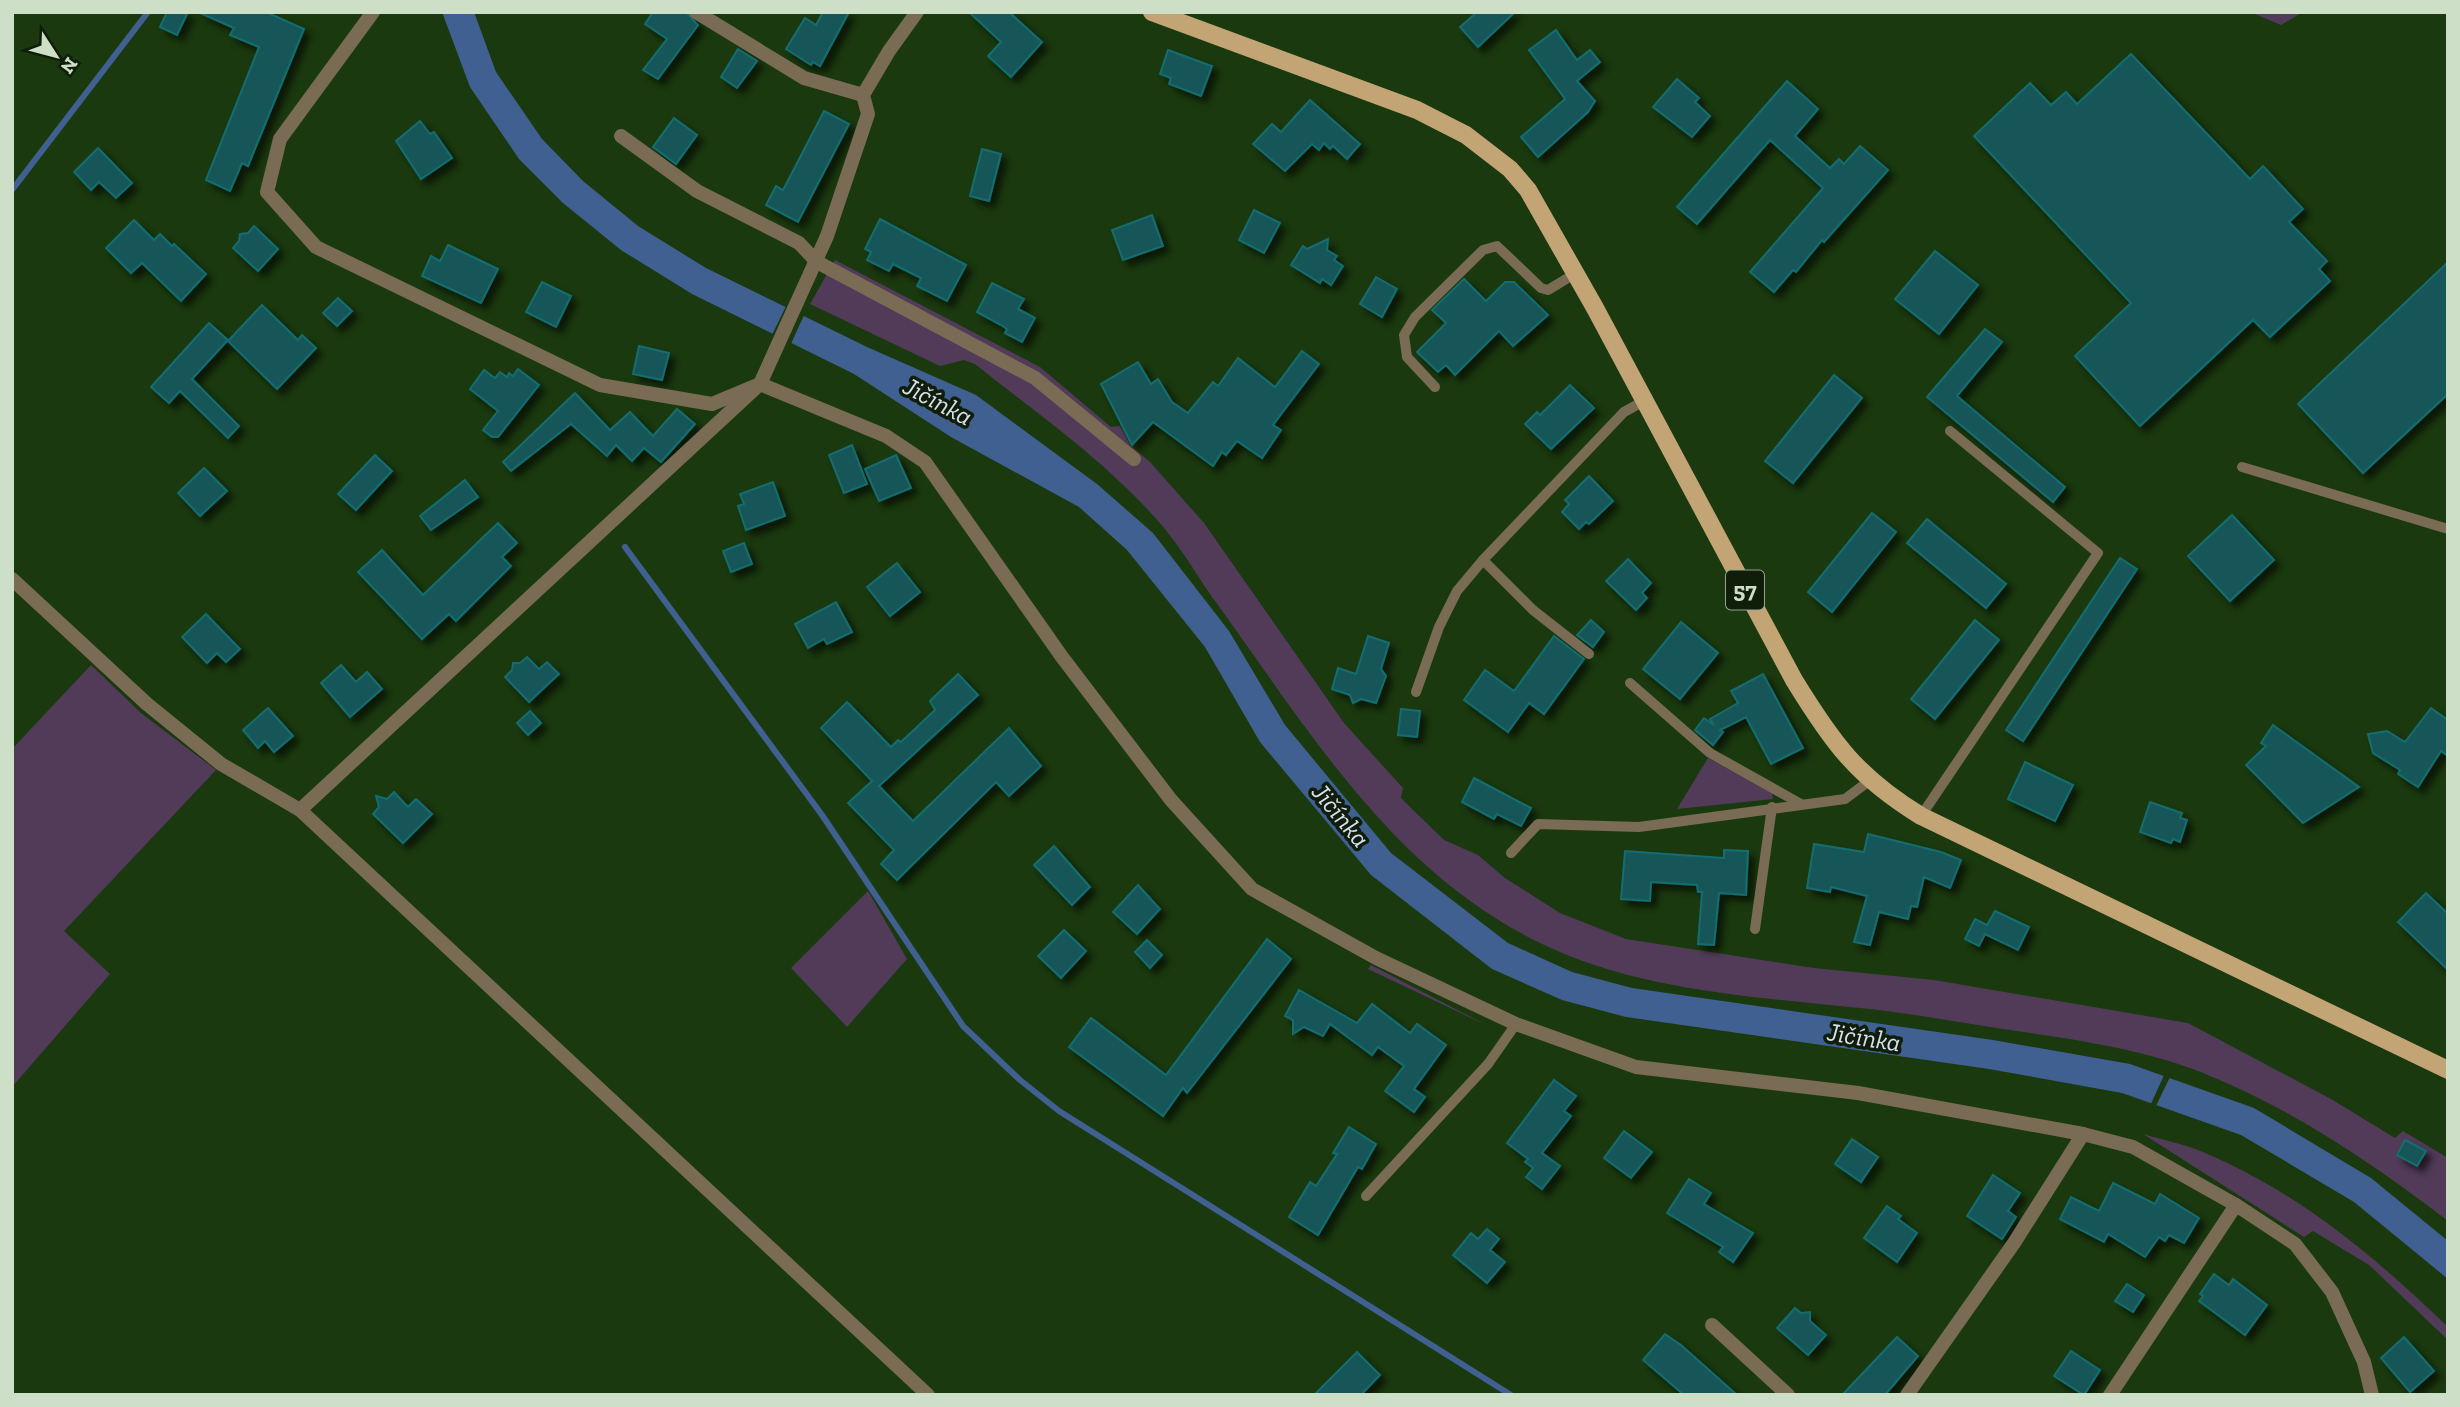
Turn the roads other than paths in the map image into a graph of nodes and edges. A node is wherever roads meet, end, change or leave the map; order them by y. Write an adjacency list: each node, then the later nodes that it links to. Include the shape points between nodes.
1 (373, 12): 9 (street, via 280,139 267,192 316,247 600,385 712,404)
2 (696, 12): 5 (street, via 804,78)
3 (917, 12): 5 (street)
4 (1152, 12): 8 (main road, 57, via 1365,90 1466,135 1510,169 1528,190)
5 (863, 95): 7 (street, via 868,114)
6 (621, 136): 7 (street, via 697,191 799,243)
7 (817, 262): 9 (street); 13 (street, via 1035,378)
8 (1576, 274): 10 (lane, via 1548,290 1497,246 1483,250 1415,317 1404,335 1407,357); 11 (main road, 57)
9 (760, 384): 24 (street); 28 (street, via 886,436 925,462 943,494 1171,800 1252,889 1376,958)
10 (1435, 387)
11 (1644, 401): 16 (lane, via 1624,412); 21 (main road, 57, via 1794,680 1827,734)
12 (1950, 431): 25 (lane, via 2098,553)
13 (1134, 459)
14 (2242, 467): 15 (lane)
15 (2448, 529)
16 (1483, 560): 18 (lane, via 1533,610); 20 (lane, via 1457,592 1439,627)
17 (12, 579): 24 (street, via 221,764)
18 (1590, 654)
19 (1630, 683): 22 (lane, via 1710,753)
20 (1416, 692)
21 (1869, 781): 22 (lane, via 1845,799); 25 (main road, 57)
22 (1801, 804): 23 (lane)
23 (1772, 807): 26 (lane, via 1639,827 1538,824); 27 (lane)
24 (300, 810): 34 (street)
25 (1921, 816): 29 (main road, 57)
26 (1511, 853)
27 (1755, 929)
28 (1516, 1024): 30 (street, via 1636,1067 1858,1093); 31 (lane, via 1488,1064)
29 (2448, 1070)
30 (2082, 1134): 32 (street, via 2133,1147); 36 (street, via 2014,1243)
31 (1366, 1196)
32 (2236, 1205): 37 (street); 38 (street, via 2295,1244 2332,1292 2364,1362)
33 (1712, 1325): 35 (street)
34 (928, 1395)
35 (1788, 1395)
36 (1907, 1395)
37 (2110, 1395)
38 (2372, 1395)

